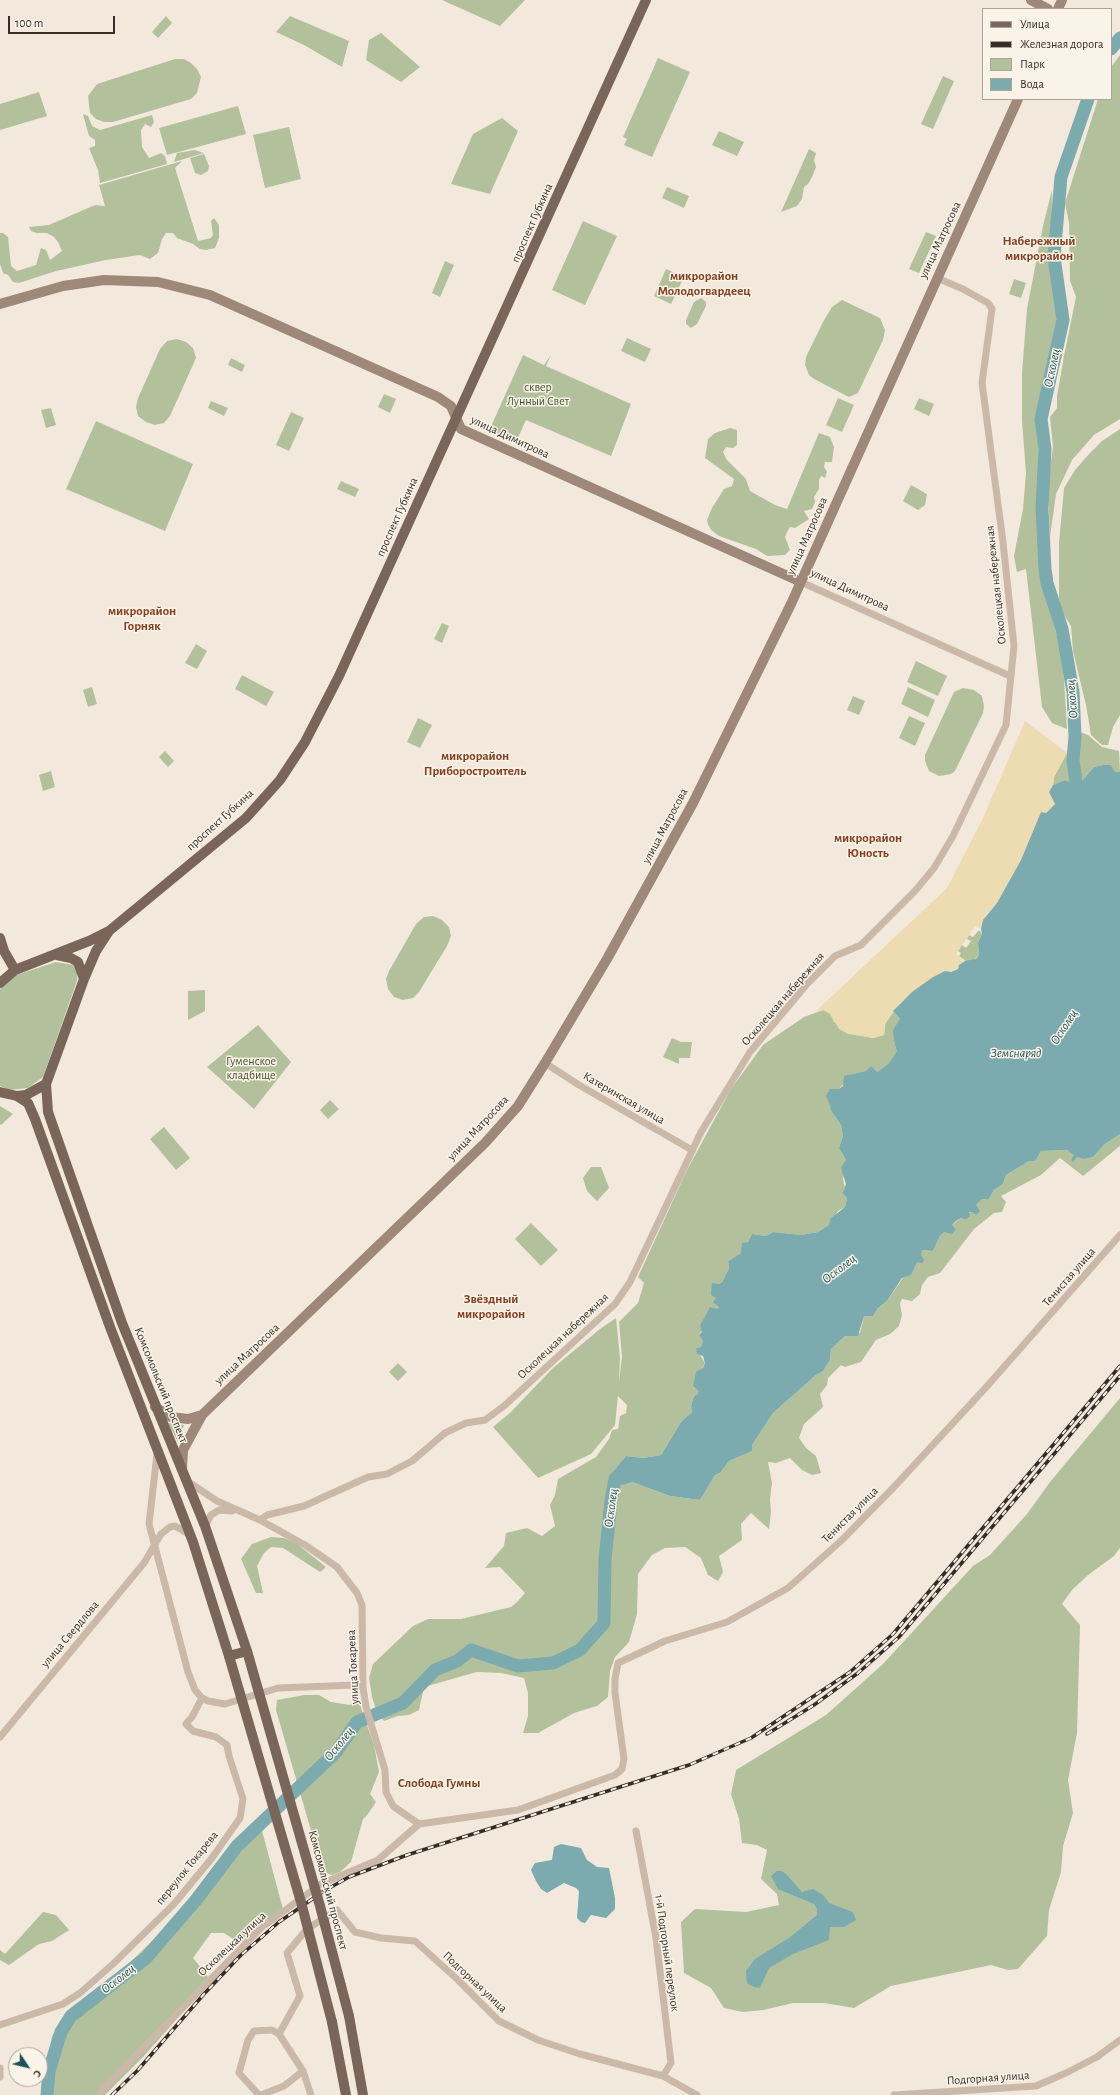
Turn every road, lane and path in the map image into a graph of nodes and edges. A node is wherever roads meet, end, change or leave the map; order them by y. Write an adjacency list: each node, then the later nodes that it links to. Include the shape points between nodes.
1 (646, 0): 7 (main road, проспект Губкина)
2 (1030, 0): 3 (main road)
3 (1046, 8)
4 (1018, 100): 5 (main road, улица Матросова)
5 (937, 278): 8 (main road, улица Матросова); 9 (street, Осколецкая набережная, via 988,303 992,309 982,383 1012,622 1014,646)
6 (0, 304): 7 (main road, улица Димитрова, via 63,286 104,280 158,282 184,288 210,295 430,394 451,406)
7 (457, 418): 8 (main road, улица Димитрова, via 461,429); 10 (main road, проспект Губкина, via 336,682 305,742 280,780 261,803 224,837)
8 (801, 582): 9 (street, улица Димитрова); 16 (main road, улица Матросова, via 678,832)
9 (1010, 676): 20 (street, Осколецкая набережная, via 1010,703 1006,725 970,802 934,868 916,891 861,945 835,956 807,984 750,1052)
10 (109, 931): 12 (main road, проспект Губкина); 14 (main road, via 96,951)
11 (0, 938): 13 (main road)
12 (57, 955): 13 (main road, проспект Губкина); 14 (main road, via 78,962)
13 (15, 970): 15 (main road)
14 (84, 979): 17 (main road)
15 (0, 983)
16 (545, 1063): 20 (street, Катеринская улица); 23 (main road, улица Матросова, via 518,1106 489,1138)
17 (46, 1084): 19 (main road, via 26,1095); 22 (main road, Комсомольский проспект, via 48,1112 122,1323)
18 (0, 1092): 19 (main road)
19 (18, 1096): 24 (main road, via 28,1103 33,1114)
20 (692, 1150): 28 (street, Осколецкая набережная, via 627,1288 610,1309 504,1406 485,1420 466,1423 445,1433 412,1461 398,1469 368,1477 304,1506 267,1515)
21 (1120, 1235): 37 (street, Тенистая улица, via 989,1384 892,1489 842,1540 788,1588 727,1622 665,1641 618,1663 615,1693 624,1759 622,1769 615,1776 518,1810)
22 (155, 1406): 23 (main road, via 171,1417 188,1419); 25 (main road, Комсомольский проспект)
23 (202, 1415): 25 (main road, улица Матросова, via 183,1450)
24 (157, 1454): 30 (main road); 31 (street, via 149,1524)
25 (182, 1468): 26 (main road, Комсомольский проспект)
26 (187, 1481): 27 (street, улица Токарева, via 217,1502); 29 (main road, Комсомольский проспект)
27 (238, 1511): 28 (street, улица Токарева); 29 (street, via 219,1510)
28 (260, 1520): 34 (street, улица Токарева, via 305,1545 337,1567 357,1593 362,1606)
29 (204, 1526): 32 (main road, Комсомольский проспект)
30 (191, 1537): 31 (street, улица Свердлова, via 180,1528 170,1527 161,1534); 33 (main road)
31 (156, 1544): 35 (street, via 188,1672 195,1690); 36 (street, улица Свердлова, via 144,1564)
32 (247, 1651): 33 (main road); 51 (main road, Комсомольский проспект, bridge, via 349,2016)
33 (229, 1656): 50 (main road, bridge, via 301,1902 332,2022)
34 (363, 1687): 35 (street, via 354,1685 278,1688 225,1704); 37 (street, улица Токарева, via 366,1707 385,1770 386,1792 393,1806)
35 (202, 1698): 39 (street, переулок Токарева, via 186,1724 193,1731 216,1737 227,1745 228,1756 243,1798 240,1818 212,1858 174,1904 80,1993 63,2004)
36 (0, 1737)
37 (419, 1824): 46 (street, Осколецкая улица, via 378,1860 322,1884 262,1927)
38 (636, 1832): 44 (street, 1-й Подгорный переулок, via 656,1938 671,2062)
39 (0, 2025)
40 (279, 2034): 43 (street); 44 (street, Подгорная улица, via 300,1996 286,1953 307,1929 337,1910 355,1932 381,1938 415,1941 499,2021 538,2040); 48 (street, via 272,2030 254,2031 248,2040 239,2073)
41 (1120, 2040): 53 (street, Подгорная улица, via 1091,2060 1036,2086)
42 (0, 2068): 45 (street)
43 (303, 2071): 48 (street, via 284,2086); 49 (street)
44 (663, 2076): 47 (street, Подгорная улица)
45 (0, 2077)
46 (100, 2092)
47 (688, 2093): 52 (street, Подгорная улица)
48 (260, 2095)
49 (311, 2095)
50 (346, 2095)
51 (363, 2095)
52 (697, 2095)
53 (894, 2095)

